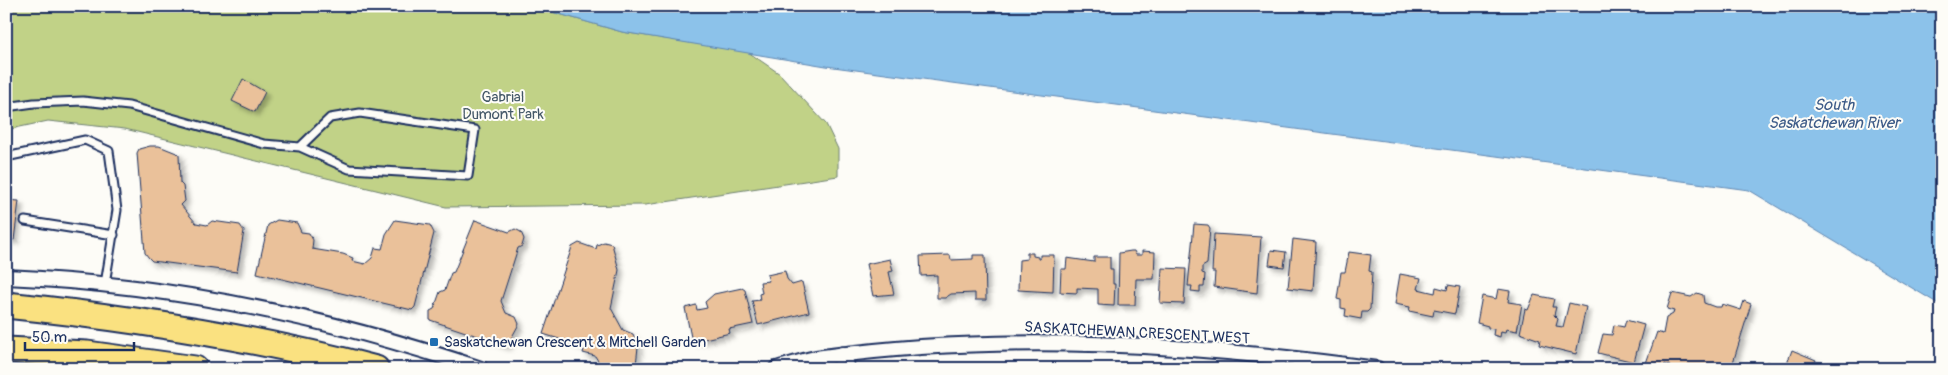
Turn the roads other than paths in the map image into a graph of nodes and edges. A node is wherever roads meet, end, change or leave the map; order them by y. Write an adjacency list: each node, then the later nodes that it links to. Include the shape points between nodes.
1 (6, 107): 2 (lane, via 83,101 129,106 264,144)
2 (300, 147): 2 (lane, via 330,118 360,113 475,130 468,176 349,169)
3 (6, 157): 5 (lane, via 85,140 109,151 117,210)
4 (25, 221): 5 (lane)
5 (114, 235): 7 (lane)
6 (6, 277): 7 (street)
7 (105, 284): 13 (street, via 195,296 321,322 433,352)
8 (6, 305): 12 (highway, via 113,316 215,332)
9 (6, 350): 11 (highway, via 87,354)
10 (844, 362): 14 (street, SASKATCHEWAN CRESCENT WEST, via 822,357); 15 (street, SASKATCHEWAN CRESCENT WEST, via 927,346 1066,343 1212,351)
11 (195, 369)
12 (376, 369)
13 (481, 369)
14 (776, 369)
15 (1378, 369)

